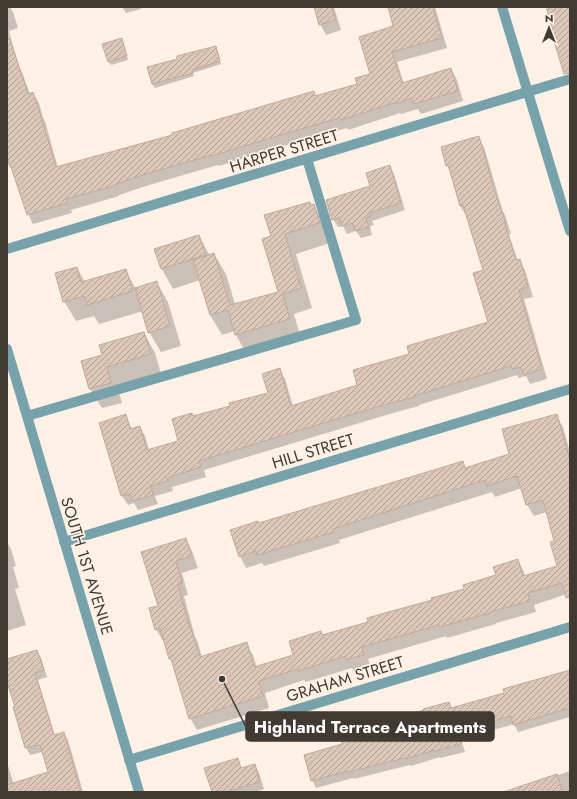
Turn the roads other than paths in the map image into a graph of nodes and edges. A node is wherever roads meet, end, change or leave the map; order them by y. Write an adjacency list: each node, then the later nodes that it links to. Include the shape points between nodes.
1 (502, 7): 3 (street)
2 (570, 80): 3 (street, HARPER STREET)
3 (528, 92): 4 (street, HARPER STREET); 5 (street)
4 (307, 159): 6 (street, HARPER STREET); 9 (street, via 356,320)
5 (570, 231)
6 (7, 250)
7 (7, 349): 9 (street, SOUTH 1ST AVENUE)
8 (570, 390): 10 (street, HILL STREET)
9 (27, 416): 10 (street, SOUTH 1ST AVENUE)
10 (64, 542): 12 (street, SOUTH 1ST AVENUE)
11 (570, 627): 12 (street, GRAHAM STREET)
12 (129, 760): 13 (street, SOUTH 1ST AVENUE)
13 (139, 792)

